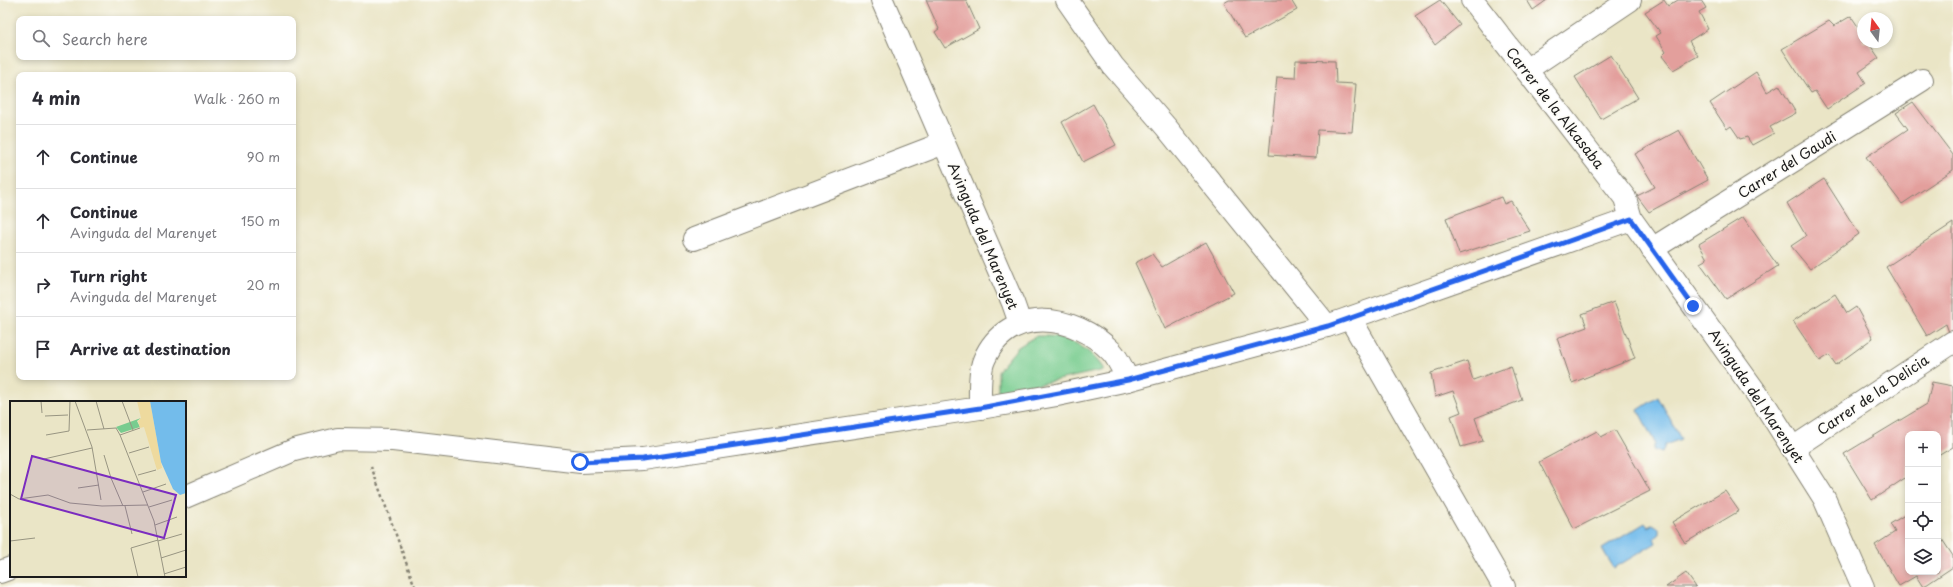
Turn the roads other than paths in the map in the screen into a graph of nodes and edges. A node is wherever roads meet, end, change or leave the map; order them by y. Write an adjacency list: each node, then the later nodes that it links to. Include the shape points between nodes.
1 (882, 0): 7 (street, Avinguda del Marenyet)
2 (1067, 0): 13 (street, via 1113,66)
3 (1472, 0): 5 (street, Carrer de la Alkasaba)
4 (1630, 0): 5 (street)
5 (1526, 70): 8 (street, Carrer de la Alkasaba, via 1625,198)
6 (1922, 80): 10 (street, Carrer del Gaudi)
7 (944, 143): 9 (street); 12 (street, Avinguda del Marenyet)
8 (1631, 219): 10 (street, Avinguda del Marenyet); 11 (street)
9 (694, 239)
10 (1652, 249): 17 (street, Avinguda del Marenyet)
11 (1350, 318): 13 (street); 21 (street)
12 (1020, 323): 15 (street, via 1050,321 1079,327 1112,352); 16 (street, Avinguda del Marenyet, via 997,338 984,361)
13 (1328, 326): 15 (street)
14 (1953, 342): 17 (street, Carrer de la Delicia)
15 (1128, 380): 16 (street)
16 (980, 408): 18 (street, via 628,460 580,462 393,440 338,439 294,450)
17 (1793, 448): 22 (street, Avinguda del Marenyet, via 1824,498)
18 (186, 497)
19 (10, 568): 20 (street)
20 (0, 572)
21 (1504, 587)
22 (1863, 587)

